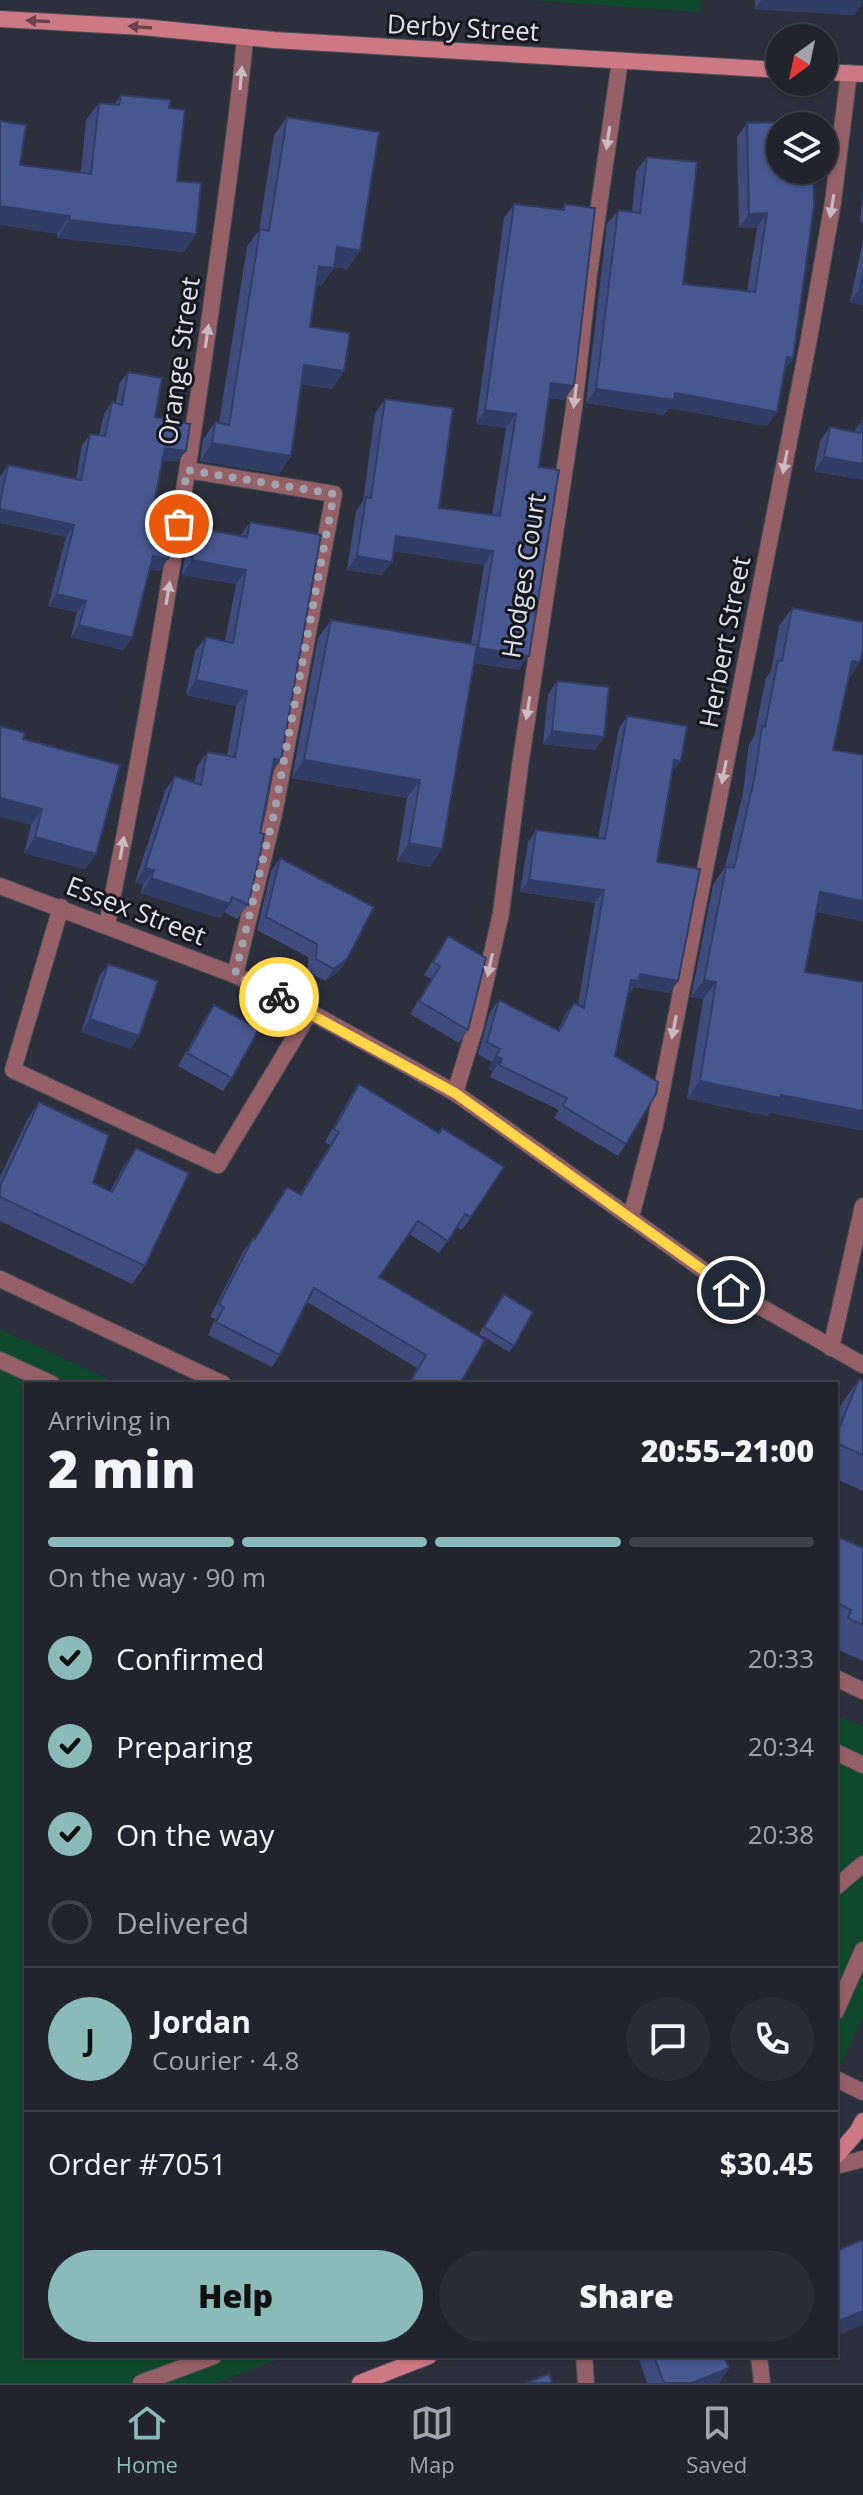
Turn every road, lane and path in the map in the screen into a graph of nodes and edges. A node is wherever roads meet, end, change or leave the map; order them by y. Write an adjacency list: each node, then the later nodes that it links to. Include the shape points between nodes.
1 (0, 19): 2 (main road, Derby Street, one-way to 1)
2 (245, 38): 3 (main road, Derby Street); 6 (street, Orange Street, one-way to 2)
3 (620, 61): 4 (main road, Derby Street); 12 (street, Hodges Court, one-way to 12, via 501,913)
4 (766, 69)
5 (856, 74): 14 (street, Herbert Street, one-way to 14, via 655,1125)
6 (187, 470): 9 (street, Orange Street, one-way to 6); 10 (street, via 334,494 274,814)
7 (0, 886): 8 (street, Essex Street)
8 (61, 907): 9 (street, Essex Street); 11 (street, via 13,1070 218,1165)
9 (107, 925): 10 (street, Essex Street)
10 (235, 975): 11 (street, Essex Street)
11 (310, 1012): 12 (street, Essex Street)
12 (455, 1093): 14 (street, Essex Street)
13 (863, 1206): 16 (street)
14 (631, 1217): 16 (street, Essex Street, via 731,1290)
15 (0, 1279): 20 (street)
16 (831, 1348): 18 (street, Essex Street)
17 (0, 1360): 19 (street)
18 (863, 1365)
19 (48, 1382)
20 (219, 1382)
21 (838, 1679): 22 (street)
22 (863, 1691)
23 (838, 1753): 24 (street)
24 (863, 1765)
25 (863, 1864): 26 (street)
26 (838, 1885)
27 (863, 1950): 28 (street)
28 (838, 2006)
29 (838, 2080): 30 (street)
30 (863, 2092)
31 (863, 2121): 32 (main road)
32 (838, 2154)
33 (863, 2159): 34 (street)
34 (838, 2165)
35 (209, 2358): 39 (street)
36 (424, 2358): 40 (main road)
37 (584, 2358): 41 (street)
38 (759, 2358): 42 (street)
39 (141, 2383)
40 (360, 2383)
41 (586, 2383)
42 (762, 2383)

